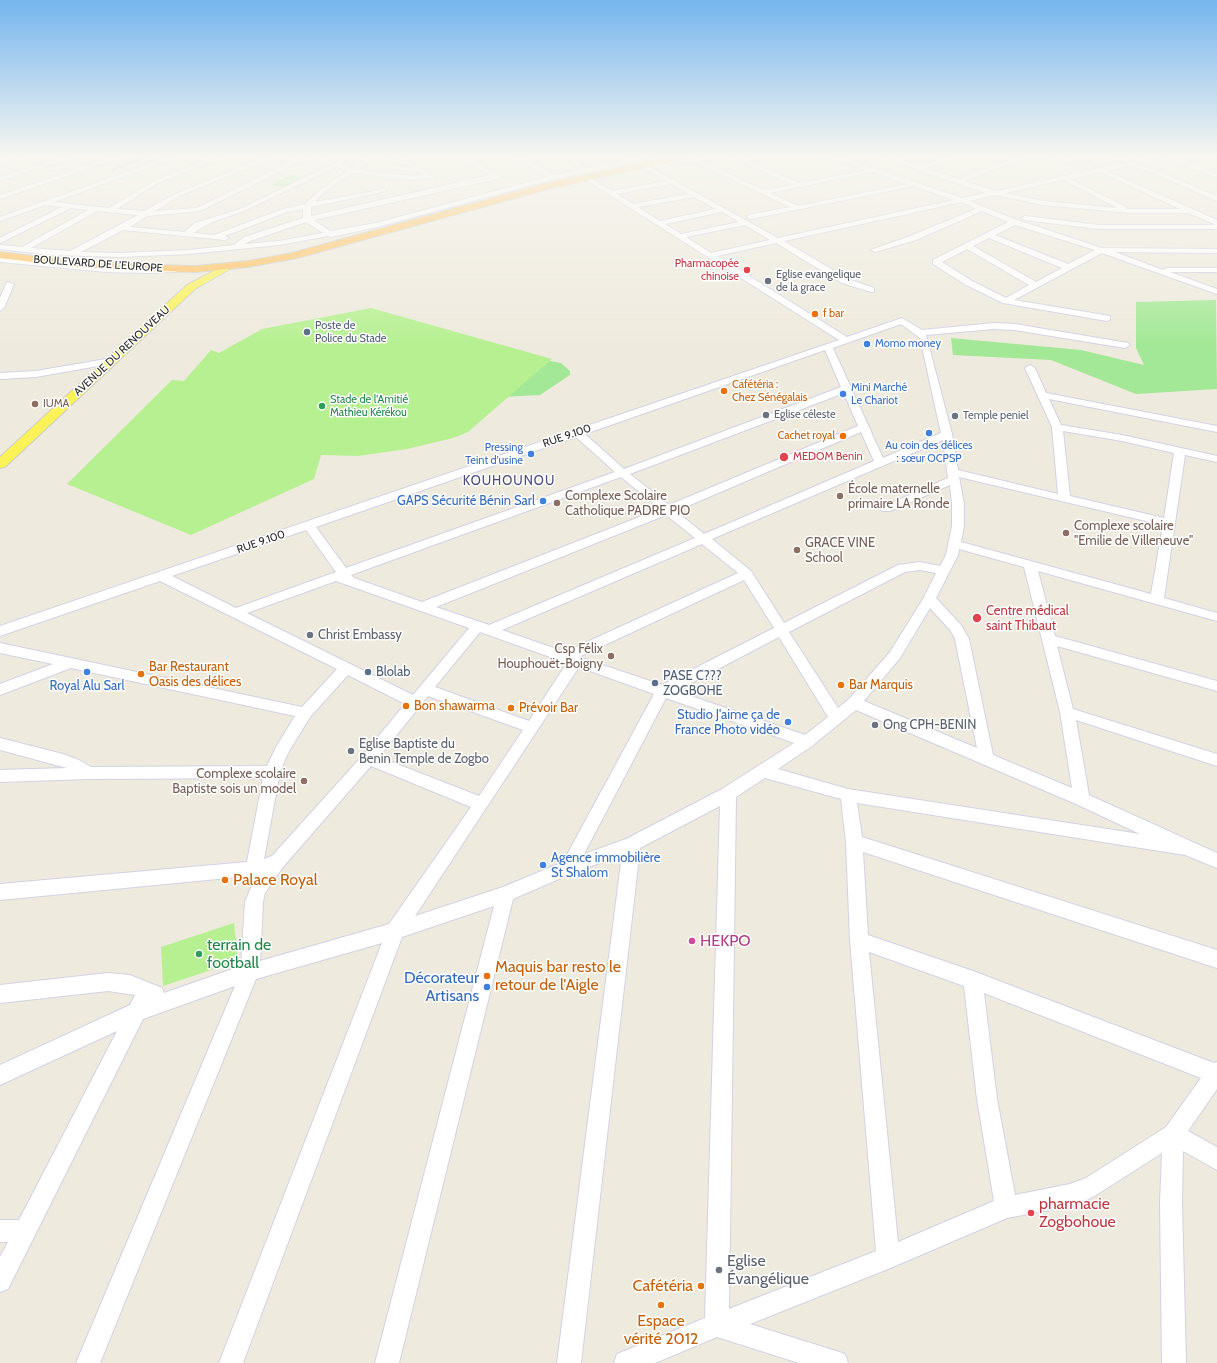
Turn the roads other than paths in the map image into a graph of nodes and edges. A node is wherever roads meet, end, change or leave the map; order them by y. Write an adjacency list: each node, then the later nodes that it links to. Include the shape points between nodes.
1 (45, 219): 38 (street)
2 (78, 219): 43 (street)
3 (139, 219): 29 (street)
4 (214, 219): 31 (street, via 198,225)
5 (263, 219): 34 (street)
6 (307, 219): 7 (street); 30 (street); 37 (street)
7 (311, 219)
8 (368, 219): 27 (street)
9 (401, 219): 27 (street)
10 (410, 219): 41 (highway, via 353,234)
11 (429, 219): 51 (highway, BOULEVARD DE L’EUROPE)
12 (439, 219): 51 (street)
13 (654, 219): 24 (street)
14 (678, 219): 24 (street)
15 (745, 219): 23 (street)
16 (754, 219): 23 (street)
17 (860, 219): 35 (street)
18 (881, 219): 36 (street)
19 (962, 219): 44 (street)
20 (1007, 219): 25 (street)
21 (1031, 219): 28 (street, via 1078,226 1117,228)
22 (1207, 219): 26 (street)
23 (748, 220): 33 (street); 35 (street)
24 (660, 222): 33 (street)
25 (1014, 222): 32 (street); 45 (street)
26 (1217, 223)
27 (377, 225): 30 (street)
28 (1217, 226)
29 (122, 228): 31 (street); 49 (street)
30 (331, 234): 46 (street)
31 (185, 235): 34 (street)
32 (989, 235): 39 (street); 57 (street)
33 (680, 236): 48 (street)
34 (215, 237): 37 (street)
35 (777, 237): 36 (street); 48 (street); 55 (street)
36 (789, 238): 54 (street)
37 (247, 240): 46 (street)
38 (0, 241)
39 (968, 246): 61 (street); 65 (street, via 936,262 969,283)
40 (0, 247): 43 (street)
41 (261, 249): 46 (highway); 52 (highway, via 285,251 286,254)
42 (0, 250): 46 (highway, BOULEVARD DE L’EUROPE, via 111,258)
43 (23, 250): 49 (street)
44 (875, 250)
45 (1101, 250): 47 (street); 57 (street); 59 (street)
46 (228, 251): 49 (street); 58 (highway, via 200,259)
47 (1217, 251)
48 (707, 253): 69 (street)
49 (71, 254)
50 (0, 255): 58 (highway, BOULEVARD DE L’EUROPE, via 97,266)
51 (293, 256): 52 (highway, BOULEVARD DE L’EUROPE)
52 (279, 258): 56 (highway, BOULEVARD DE L’EUROPE)
53 (0, 260): 58 (street, via 106,270)
54 (828, 262): 55 (street); 55 (street, via 871,290 845,281)
55 (816, 264)
56 (227, 267): 58 (highway, BOULEVARD DE L’EUROPE); 62 (main road, AVENUE DU RENOUVEAU)
57 (1068, 267): 61 (street)
58 (190, 269): 62 (main road, via 196,279)
59 (1155, 270): 60 (street); 64 (street)
60 (1217, 270)
61 (1035, 285): 65 (street)
62 (191, 286): 72 (main road, AVENUE DU RENOUVEAU)
63 (0, 287): 66 (street, via 10,284)
64 (1216, 291)
65 (1006, 301): 67 (street)
66 (0, 305)
67 (1107, 318)
68 (920, 333): 69 (street, RUE 9.100, via 902,321); 70 (street, via 980,327 1015,327); 81 (street, via 924,338 934,373)
69 (846, 340): 71 (street, RUE 9.100)
70 (1125, 345)
71 (828, 346): 75 (street); 80 (street, RUE 9.100)
72 (112, 361): 74 (street, via 36,374); 83 (main road, AVENUE DU RENOUVEAU)
73 (1030, 368): 76 (street)
74 (0, 376)
75 (848, 388): 77 (street); 87 (street)
76 (1043, 395): 78 (street); 79 (street)
77 (865, 427): 85 (street); 91 (street)
78 (1057, 427): 82 (street); 89 (street)
79 (1217, 429)
80 (577, 432): 87 (street); 93 (street, RUE 9.100)
81 (946, 434): 85 (street); 88 (street)
82 (1180, 451): 84 (street); 92 (street)
83 (5, 455): 86 (main road, AVENUE DU RENOUVEAU)
84 (1217, 459)
85 (880, 463): 94 (street)
86 (0, 464)
87 (622, 473): 91 (street); 100 (street)
88 (954, 475): 89 (street); 90 (street); 95 (street, via 959,514)
89 (1064, 497): 92 (street)
90 (886, 509)
91 (668, 510): 94 (street); 103 (street)
92 (1168, 523): 102 (street)
93 (310, 526): 99 (street, RUE 9.100); 100 (street)
94 (704, 539): 98 (street); 106 (street)
95 (955, 544): 96 (street); 97 (street)
96 (1030, 565): 102 (street); 109 (street)
97 (944, 571): 101 (street); 108 (street, via 920,566 902,568)
98 (747, 574): 108 (street); 111 (street)
99 (162, 576): 104 (street); 107 (street, RUE 9.100)
100 (344, 577): 103 (street); 104 (street)
101 (929, 599): 119 (street, via 896,655); 126 (street, via 956,628 962,639)
102 (1157, 600): 105 (street)
103 (423, 607): 106 (street)
104 (235, 613): 113 (street)
105 (1217, 617)
106 (484, 628): 111 (street); 115 (street)
107 (0, 631)
108 (782, 631): 117 (street); 122 (street)
109 (1048, 639): 114 (street); 120 (street)
110 (0, 648): 112 (street)
111 (571, 659): 117 (street); 123 (street)
112 (70, 662): 116 (street); 121 (street)
113 (346, 668): 118 (street); 121 (street)
114 (1217, 686)
115 (425, 689): 118 (street); 123 (street)
116 (0, 690)
117 (663, 691): 124 (street); 142 (street)
118 (414, 702): 127 (street)
119 (854, 703): 122 (street); 126 (street)
120 (1067, 712): 128 (street); 135 (street)
121 (305, 713): 130 (street, via 280,751)
122 (836, 718): 124 (street)
123 (531, 727): 136 (street)
124 (807, 742): 129 (street)
125 (0, 744): 131 (street, via 62,760)
126 (986, 758): 135 (street)
127 (368, 759): 136 (street); 141 (street)
128 (1217, 760)
129 (763, 771): 133 (street); 134 (street)
130 (272, 772): 131 (street); 143 (street)
131 (88, 773): 132 (street)
132 (0, 776)
133 (728, 794): 138 (street); 164 (street)
134 (848, 795): 137 (street); 139 (street)
135 (1082, 799): 139 (street)
136 (482, 804): 146 (street)
137 (854, 842): 147 (street); 148 (street)
138 (632, 844): 142 (street); 168 (street)
139 (1186, 848): 140 (street)
140 (1217, 861)
141 (277, 862): 143 (street); 149 (street, via 258,890 254,902)
142 (569, 867): 145 (street)
143 (254, 869): 144 (street)
144 (0, 892)
145 (506, 894): 146 (street); 167 (street)
146 (395, 931): 149 (street); 166 (street)
147 (858, 940): 150 (street); 162 (street)
148 (1217, 959)
149 (250, 972): 153 (street); 165 (street)
150 (973, 980): 155 (street); 159 (street, via 987,1099)
151 (147, 991): 152 (street, via 130,984 108,982); 153 (street); 154 (street)
152 (0, 994)
153 (170, 999): 154 (street)
154 (138, 1011): 156 (street); 161 (street)
155 (1216, 1073): 157 (street)
156 (0, 1075)
157 (1173, 1134): 158 (street); 159 (street, via 1093,1186 1070,1195); 171 (street, via 1171,1203)
158 (1217, 1159)
159 (1006, 1207): 162 (street)
160 (0, 1231): 161 (street)
161 (26, 1231): 163 (street)
162 (888, 1258): 164 (street)
163 (0, 1281)
164 (718, 1325): 169 (street); 170 (street)
165 (88, 1363)
166 (231, 1363)
167 (387, 1363)
168 (569, 1363)
169 (626, 1363)
170 (836, 1363)
171 (1174, 1363)

